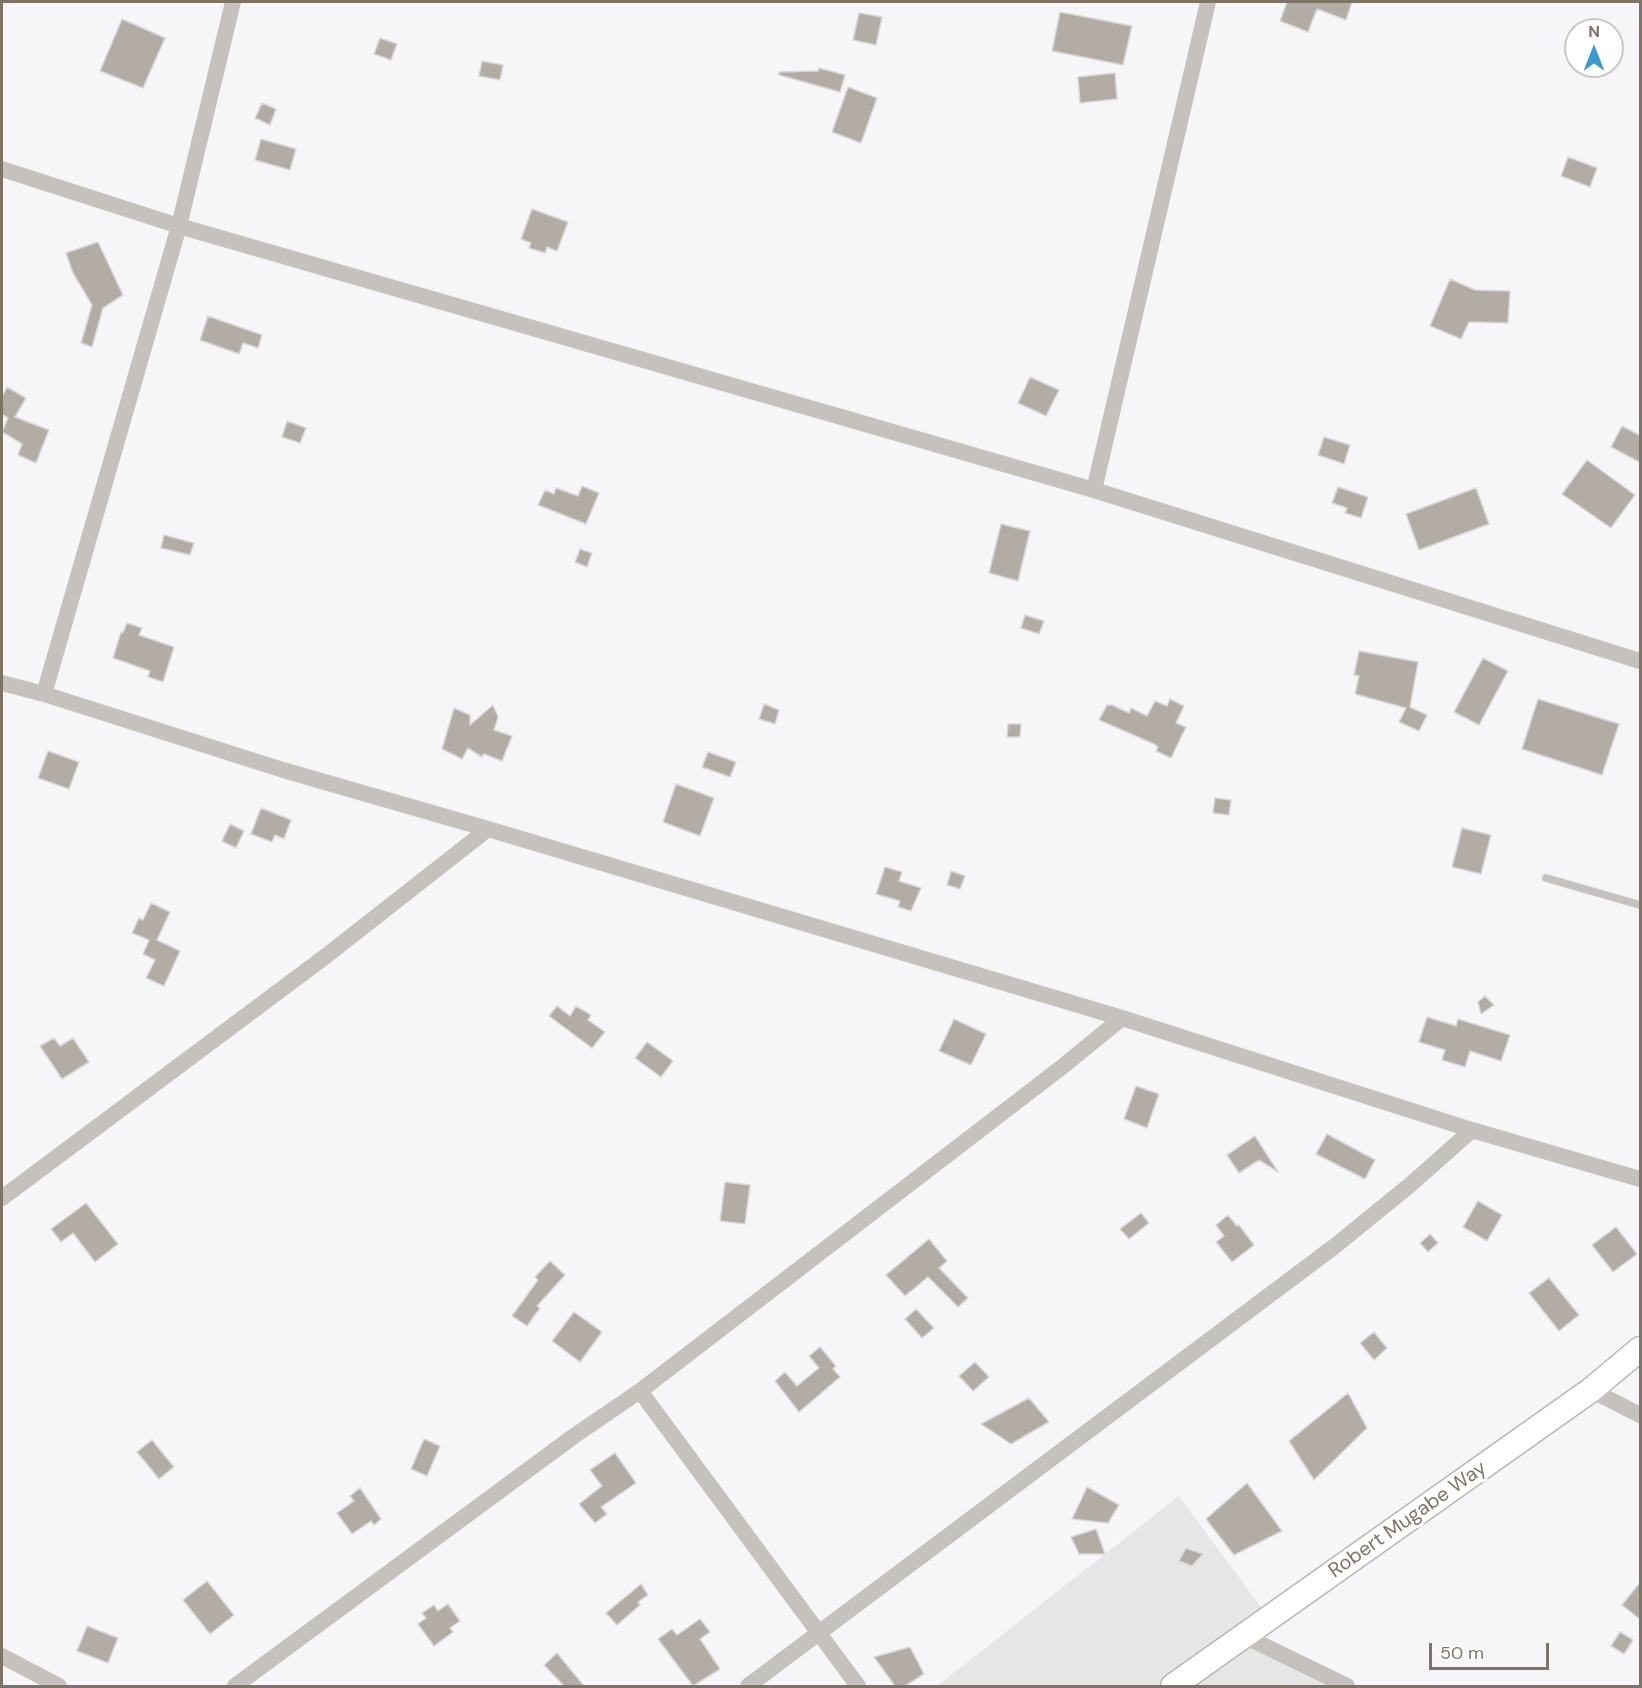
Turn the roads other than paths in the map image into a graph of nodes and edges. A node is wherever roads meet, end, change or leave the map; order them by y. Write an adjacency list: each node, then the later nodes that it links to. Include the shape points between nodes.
1 (233, 2): 4 (street)
2 (1208, 2): 5 (street)
3 (2, 170): 4 (street)
4 (179, 226): 5 (street); 8 (street)
5 (1094, 490): 6 (street)
6 (1641, 660)
7 (2, 684): 8 (street)
8 (44, 694): 9 (street, via 283,770)
9 (489, 829): 12 (street); 15 (street)
10 (1546, 878): 11 (lane)
11 (1641, 905)
12 (1122, 1018): 13 (street); 18 (street)
13 (1472, 1130): 14 (street); 20 (street, via 1335,1246)
14 (1641, 1179)
15 (2, 1198)
16 (1641, 1349): 17 (main road, Robert Mugabe Way)
17 (1591, 1390): 19 (street); 21 (main road, Robert Mugabe Way)
18 (640, 1391): 20 (street); 24 (street)
19 (1641, 1415)
20 (819, 1633): 25 (street); 26 (street)
21 (1244, 1636): 27 (main road, Robert Mugabe Way); 28 (street)
22 (2, 1656): 23 (street)
23 (59, 1686)
24 (235, 1686)
25 (748, 1686)
26 (858, 1686)
27 (1173, 1686)
28 (1347, 1686)

